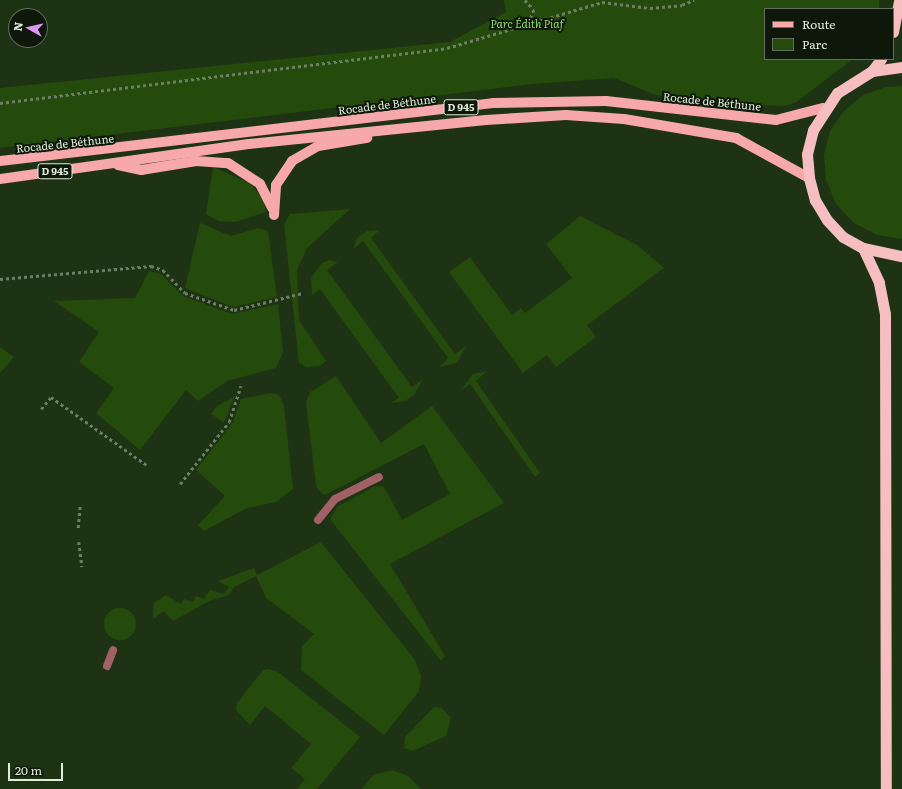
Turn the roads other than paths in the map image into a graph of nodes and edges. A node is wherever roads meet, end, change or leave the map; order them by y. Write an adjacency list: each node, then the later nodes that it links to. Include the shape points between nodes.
1 (899, 0): 2 (highway)
2 (894, 27)
3 (880, 60): 5 (highway)
4 (902, 67): 5 (highway)
5 (872, 71): 6 (highway, via 837,93)
6 (824, 108): 8 (main road, Rocade de Béthune / D 945, via 776,120 606,101 493,104); 10 (highway, via 813,130 807,154)
7 (428, 125): 9 (main road, D 945, via 249,144); 9 (main road, via 311,150 284,170 276,185 274,215 269,195 260,184 228,163 196,161 141,170); 10 (main road, D 945, via 566,116 624,119 736,138)
8 (0, 161)
9 (110, 164): 11 (main road, D 945)
10 (809, 178): 12 (highway, via 815,200 827,220)
11 (0, 179)
12 (863, 248): 13 (highway); 18 (highway, via 879,284 885,314)
13 (902, 256)
14 (379, 477): 15 (lane, via 335,500)
15 (318, 520)
16 (113, 650): 17 (lane)
17 (107, 666)
18 (886, 789)

